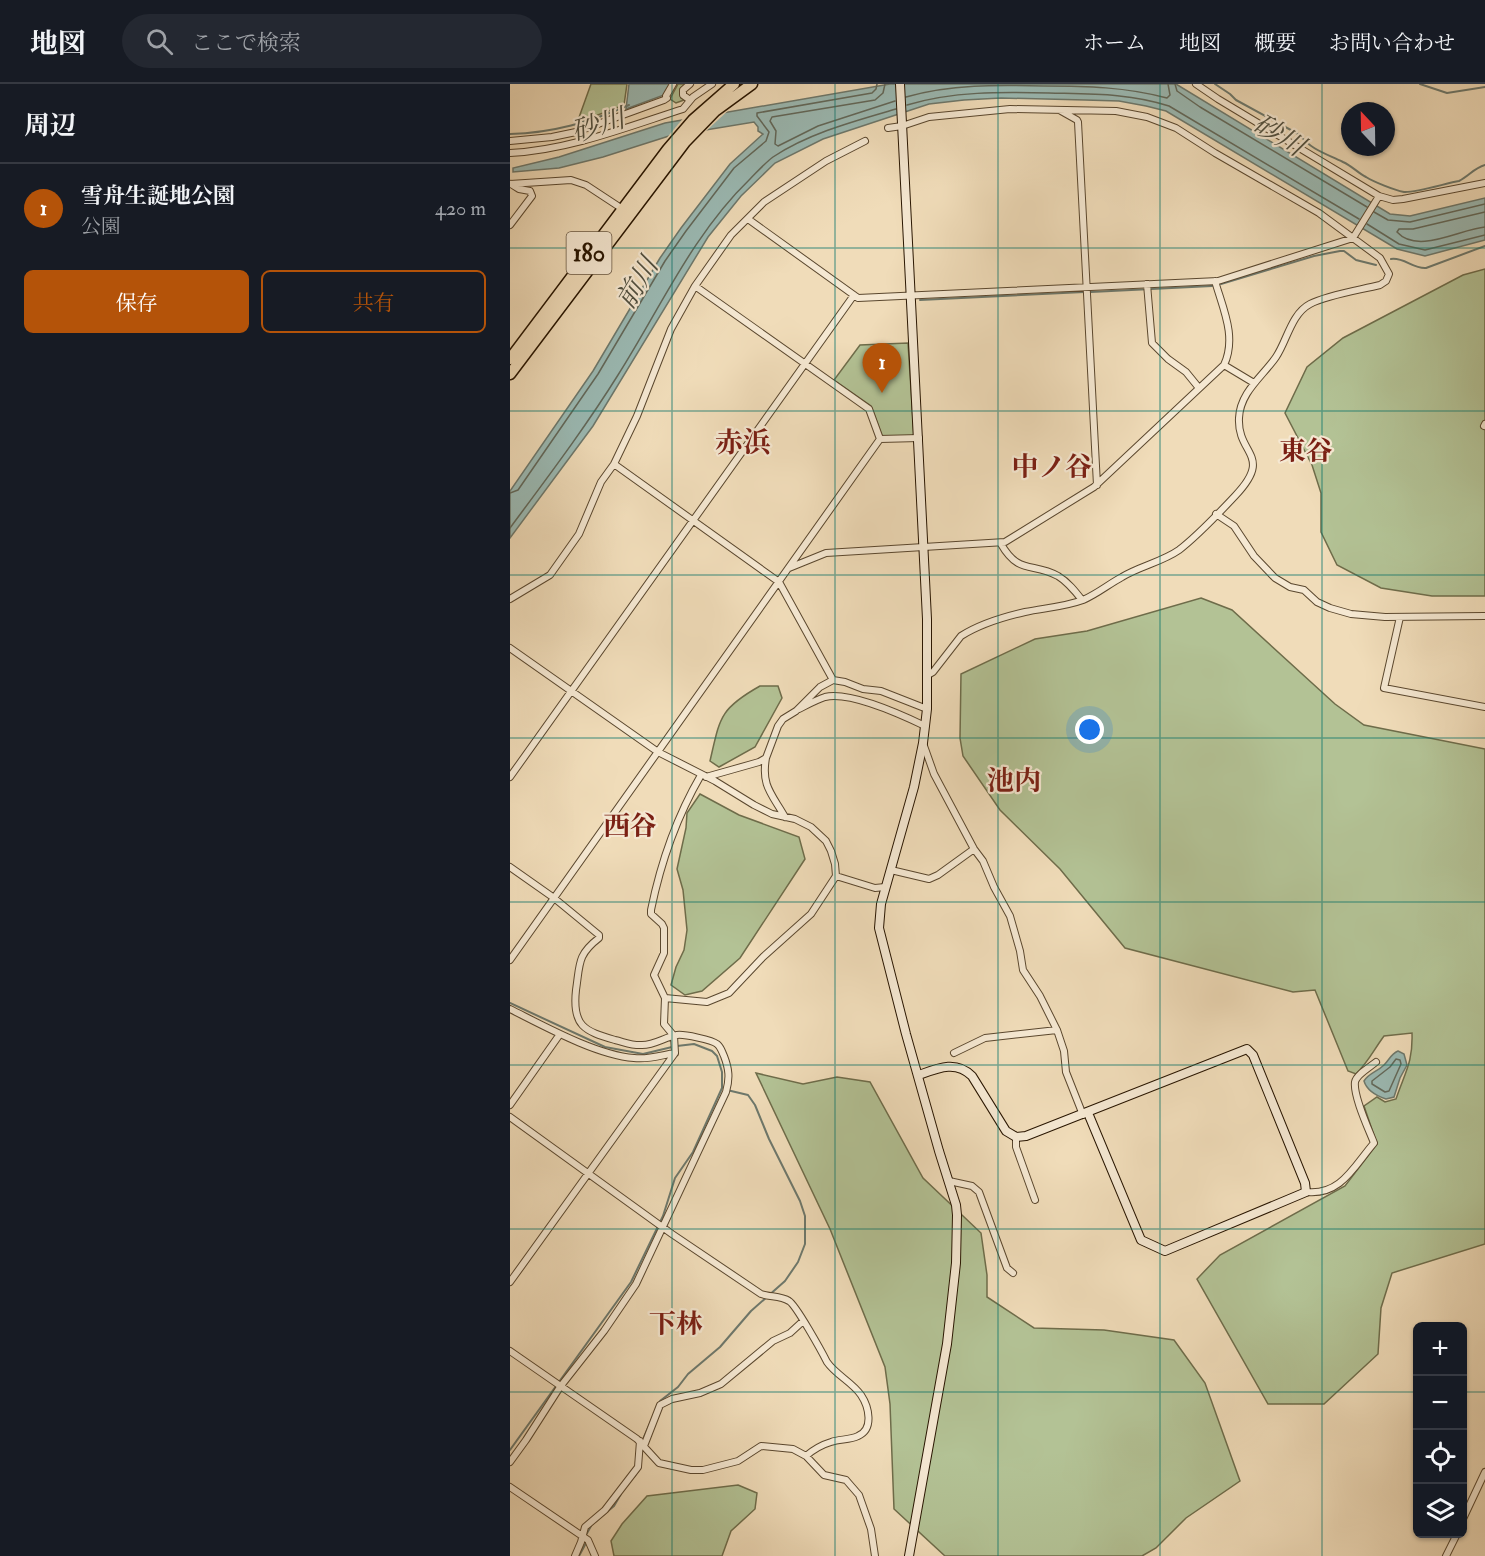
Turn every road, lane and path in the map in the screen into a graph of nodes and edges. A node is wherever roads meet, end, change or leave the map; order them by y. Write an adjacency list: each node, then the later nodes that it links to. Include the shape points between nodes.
1 (673, 84): 12 (street, via 667,97 604,123 543,139)
2 (690, 84): 8 (street, via 683,94)
3 (712, 84): 8 (street)
4 (734, 84): 17 (highway, 180, via 708,105 668,149)
5 (752, 84): 17 (highway, 180, via 698,127)
6 (900, 84): 10 (street)
7 (1196, 84): 16 (street)
8 (690, 100): 14 (street, via 683,109 561,147)
9 (1057, 110): 10 (street, via 960,113); 20 (street, via 1132,113 1176,128); 23 (street, via 1078,122)
10 (902, 125): 11 (street); 26 (street)
11 (888, 128)
12 (510, 141)
13 (865, 141): 18 (street, via 773,196)
14 (510, 153)
15 (1485, 183): 16 (street, via 1403,200)
16 (1378, 198): 20 (street)
17 (626, 211): 19 (street, via 586,185 571,180 510,184 530,191 532,196); 27 (highway, 180); 30 (highway, 180)
18 (748, 219): 22 (street, via 731,235); 25 (street)
19 (510, 225)
20 (1354, 236): 21 (street); 31 (street, via 1383,261 1389,274 1386,280 1303,309 1275,360)
21 (1215, 281): 24 (street); 29 (street, via 1231,335)
22 (695, 286): 28 (street); 35 (street, via 671,329)
23 (1086, 287): 24 (street); 26 (street); 36 (street)
24 (1147, 287): 32 (street, via 1152,343)
25 (854, 295): 26 (street); 28 (street)
26 (912, 296): 33 (street)
27 (510, 359)
28 (805, 363): 34 (street, via 868,409); 38 (street)
29 (1224, 365): 31 (street); 32 (street)
30 (510, 374)
31 (1254, 382): 37 (street, via 1239,417 1254,462 1252,474)
32 (1199, 388): 36 (street)
33 (919, 438): 34 (street); 40 (street)
34 (880, 439): 41 (street)
35 (614, 464): 38 (street); 43 (street, via 579,534 550,575)
36 (1097, 485): 39 (street)
37 (1216, 514): 44 (street, via 1180,549); 46 (street, via 1234,526 1260,564 1286,585 1304,590 1330,608 1351,614)
38 (692, 520): 42 (street); 50 (street)
39 (1001, 544): 40 (street); 44 (street, via 1014,562 1057,576)
40 (923, 547): 41 (street, via 826,553); 48 (street)
41 (789, 568): 42 (street)
42 (779, 582): 49 (street); 56 (street)
43 (510, 599)
44 (1082, 600): 48 (street, via 996,619 967,632)
45 (1485, 616): 46 (street)
46 (1400, 617): 51 (street, via 1384,688)
47 (510, 648): 50 (street)
48 (928, 675): 52 (street)
49 (833, 680): 52 (street, via 881,691); 53 (street)
50 (571, 692): 56 (street); 59 (street)
51 (1485, 707)
52 (927, 709): 54 (street)
53 (796, 711): 54 (street, via 835,696 880,706); 57 (street, via 778,726)
54 (925, 726): 55 (street)
55 (923, 743): 61 (street, via 934,774); 63 (street)
56 (658, 752): 58 (street); 66 (street)
57 (766, 758): 58 (street); 60 (street, via 765,781)
58 (704, 776): 60 (street, via 754,806); 68 (street, via 682,807 651,910 664,928 663,957 654,975)
59 (510, 777)
60 (785, 817): 64 (street, via 804,822 819,833 831,850)
61 (974, 849): 63 (street, via 928,879); 70 (street, via 1010,916 1023,970)
62 (510, 867): 66 (street)
63 (891, 870): 65 (street)
64 (836, 876): 65 (street, via 875,888); 68 (street, via 811,914 729,993 707,1002)
65 (885, 887): 75 (street, via 879,928)
66 (554, 898): 67 (street); 72 (street, via 599,935 582,957 575,1000 578,1021 594,1034 633,1045)
67 (510, 960)
68 (664, 998): 72 (street, via 664,1024)
69 (510, 1008): 71 (street)
70 (1057, 1030): 73 (street, via 985,1038); 77 (street, via 1066,1072)
71 (560, 1034): 72 (street, via 635,1059); 76 (street)
72 (675, 1045): 80 (street); 84 (street, via 679,1035 717,1044 729,1079)
73 (954, 1053)
74 (1376, 1062): 82 (street, via 1355,1083 1374,1143 1342,1183 1320,1192)
75 (919, 1075): 79 (street, via 951,1066 966,1070 1006,1131); 81 (street)
76 (510, 1105)
77 (1085, 1114): 79 (street, via 1033,1135); 82 (street, via 1141,1240 1165,1251); 82 (street, via 1247,1049 1253,1055)
78 (510, 1117): 80 (street)
79 (1016, 1137): 83 (street)
80 (588, 1173): 84 (street); 86 (street)
81 (949, 1181): 85 (street, via 972,1186 979,1192); 101 (street, via 957,1224 947,1344)
82 (1306, 1192)
83 (1035, 1200)
84 (660, 1225): 87 (street, via 768,1296 792,1304); 89 (street, via 636,1284 604,1331)
85 (1012, 1273)
86 (510, 1282)
87 (802, 1322): 90 (street, via 721,1384 660,1405); 91 (street, via 832,1369 862,1396 869,1422 860,1436 815,1448)
88 (510, 1351): 89 (street)
89 (558, 1386): 90 (street); 92 (street)
90 (642, 1443): 91 (street, via 659,1463 691,1470 738,1461 761,1446 793,1449); 96 (street, via 638,1467 605,1510 589,1522)
91 (806, 1456): 100 (street, via 824,1475 846,1480 859,1495)
92 (510, 1462)
93 (1485, 1472): 95 (street)
94 (510, 1487): 96 (street)
95 (1467, 1510)
96 (585, 1538): 98 (street); 99 (street)
97 (1455, 1538): 102 (street)
98 (575, 1556)
99 (596, 1556)
100 (875, 1556)
101 (909, 1556)
102 (1446, 1556)

